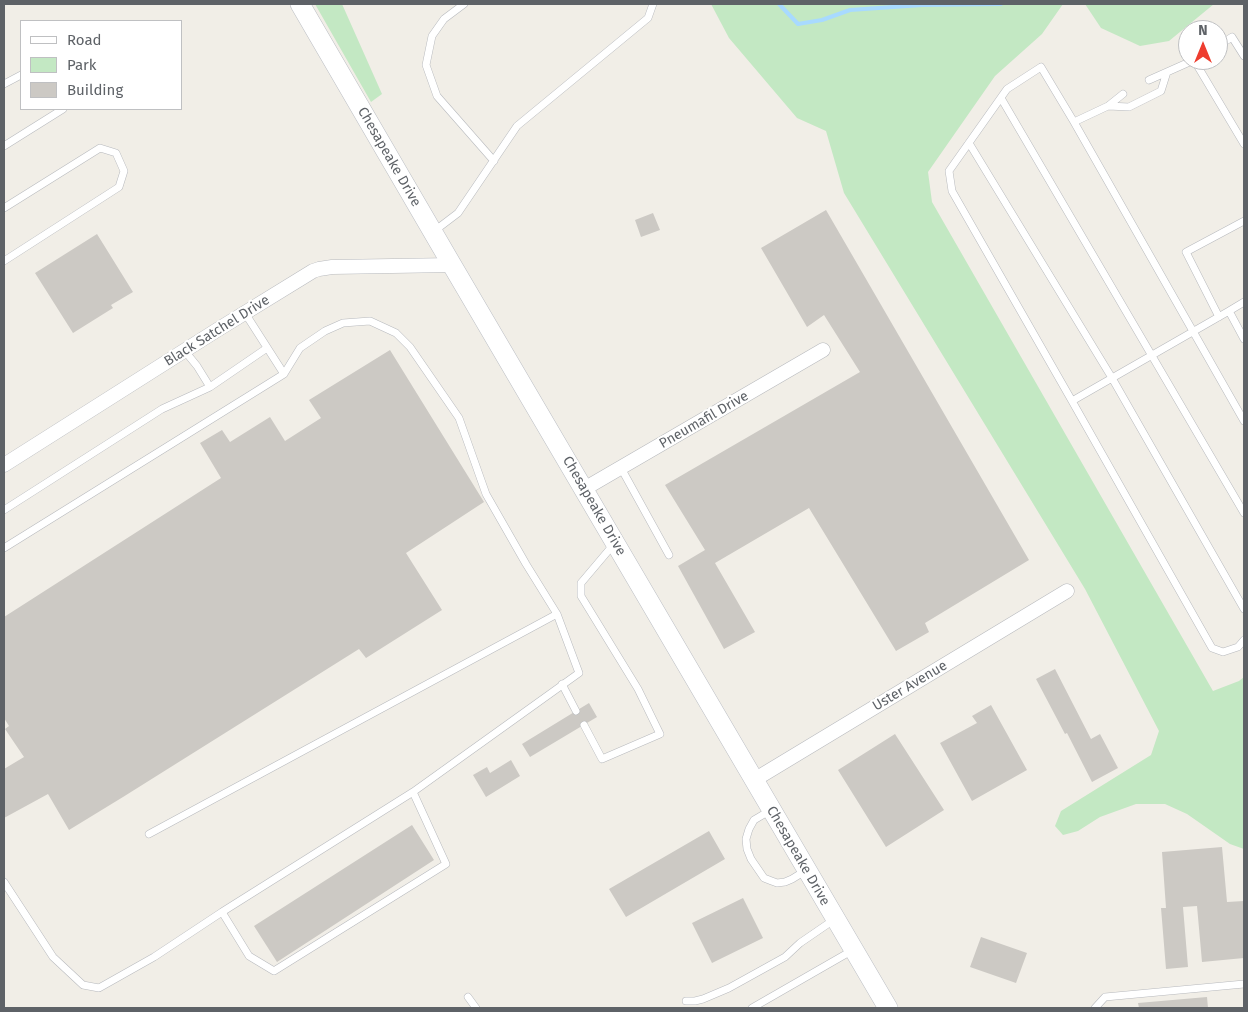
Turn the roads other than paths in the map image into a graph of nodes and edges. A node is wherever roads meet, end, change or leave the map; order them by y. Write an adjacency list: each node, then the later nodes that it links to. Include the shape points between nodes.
1 (300, 4): 23 (street, Chesapeake Drive)
2 (464, 4): 20 (lane, via 444,19 432,36 426,65 437,96)
3 (653, 4): 20 (lane, via 648,18 518,126)
4 (1228, 40): 5 (lane, via 1232,37)
5 (1244, 56)
6 (1178, 67): 8 (lane)
7 (1200, 70): 18 (lane)
8 (1167, 72): 10 (lane); 14 (lane, via 1161,90 1129,108)
9 (20, 76): 11 (lane)
10 (1149, 80)
11 (4, 84)
12 (1124, 94): 14 (lane)
13 (1001, 98): 16 (lane, via 1007,89 1041,67); 17 (lane); 35 (lane)
14 (1108, 106): 16 (lane)
15 (61, 110): 19 (lane)
16 (1074, 122): 30 (lane)
17 (969, 143): 37 (lane); 39 (lane, via 949,171 952,191)
18 (1244, 144)
19 (4, 146)
20 (494, 161): 23 (lane, via 458,213)
21 (4, 208): 24 (lane, via 100,148 116,152 124,171 119,187)
22 (1244, 221): 29 (lane, via 1186,252)
23 (433, 232): 25 (street, Chesapeake Drive)
24 (4, 261)
25 (452, 265): 28 (street, Black Satchel Drive, via 319,269); 43 (street, Chesapeake Drive)
26 (1244, 302): 27 (lane)
27 (1229, 311): 29 (lane); 31 (lane)
28 (245, 313): 32 (lane); 33 (street, Black Satchel Drive)
29 (1219, 317): 30 (lane)
30 (1194, 332): 35 (lane); 40 (lane)
31 (1244, 339)
32 (267, 348): 36 (lane); 38 (lane)
33 (184, 350): 38 (lane); 41 (street, Black Satchel Drive)
34 (823, 350): 42 (street, Pneumafil Drive)
35 (1152, 356): 37 (lane); 45 (lane)
36 (284, 374): 47 (lane); 51 (lane, via 300,348 342,323 370,321 396,334 410,347 459,418 486,494)
37 (1112, 378): 39 (lane); 50 (lane)
38 (210, 387): 44 (lane, via 162,409)
39 (1072, 401): 52 (lane, via 1212,648 1223,652 1238,647)
40 (1244, 421)
41 (4, 465)
42 (621, 468): 43 (street, Pneumafil Drive); 48 (lane)
43 (584, 489): 46 (street, Chesapeake Drive)
44 (4, 510)
45 (1244, 513)
46 (615, 542): 55 (lane, via 582,583 581,596 638,689 660,734 602,758); 56 (street, Chesapeake Drive)
47 (4, 548)
48 (669, 554)
49 (1066, 591): 56 (street, Uster Avenue)
50 (1244, 609)
51 (557, 614): 53 (lane, via 579,673); 59 (lane)
52 (1244, 640)
53 (562, 684): 54 (lane); 57 (lane)
54 (576, 711)
55 (584, 725)
56 (754, 780): 58 (street, Chesapeake Drive)
57 (413, 792): 62 (lane); 62 (lane, via 446,864 274,971 249,956)
58 (771, 810): 60 (street, Chesapeake Drive); 60 (lane, via 754,820 749,829 746,839 751,859 764,878 778,883)
59 (149, 834)
60 (807, 870): 63 (street, Chesapeake Drive)
61 (4, 882): 62 (lane, via 53,957 83,985 99,988 154,957)
62 (222, 912)
63 (836, 919): 64 (street, Chesapeake Drive); 67 (lane, via 785,957 729,988 703,999)
64 (854, 950): 69 (lane); 70 (street, Chesapeake Drive)
65 (1244, 984): 71 (lane, via 1105,997)
66 (468, 997): 68 (lane)
67 (686, 1001)
68 (476, 1008)
69 (752, 1008)
70 (888, 1008)
71 (1096, 1008)

